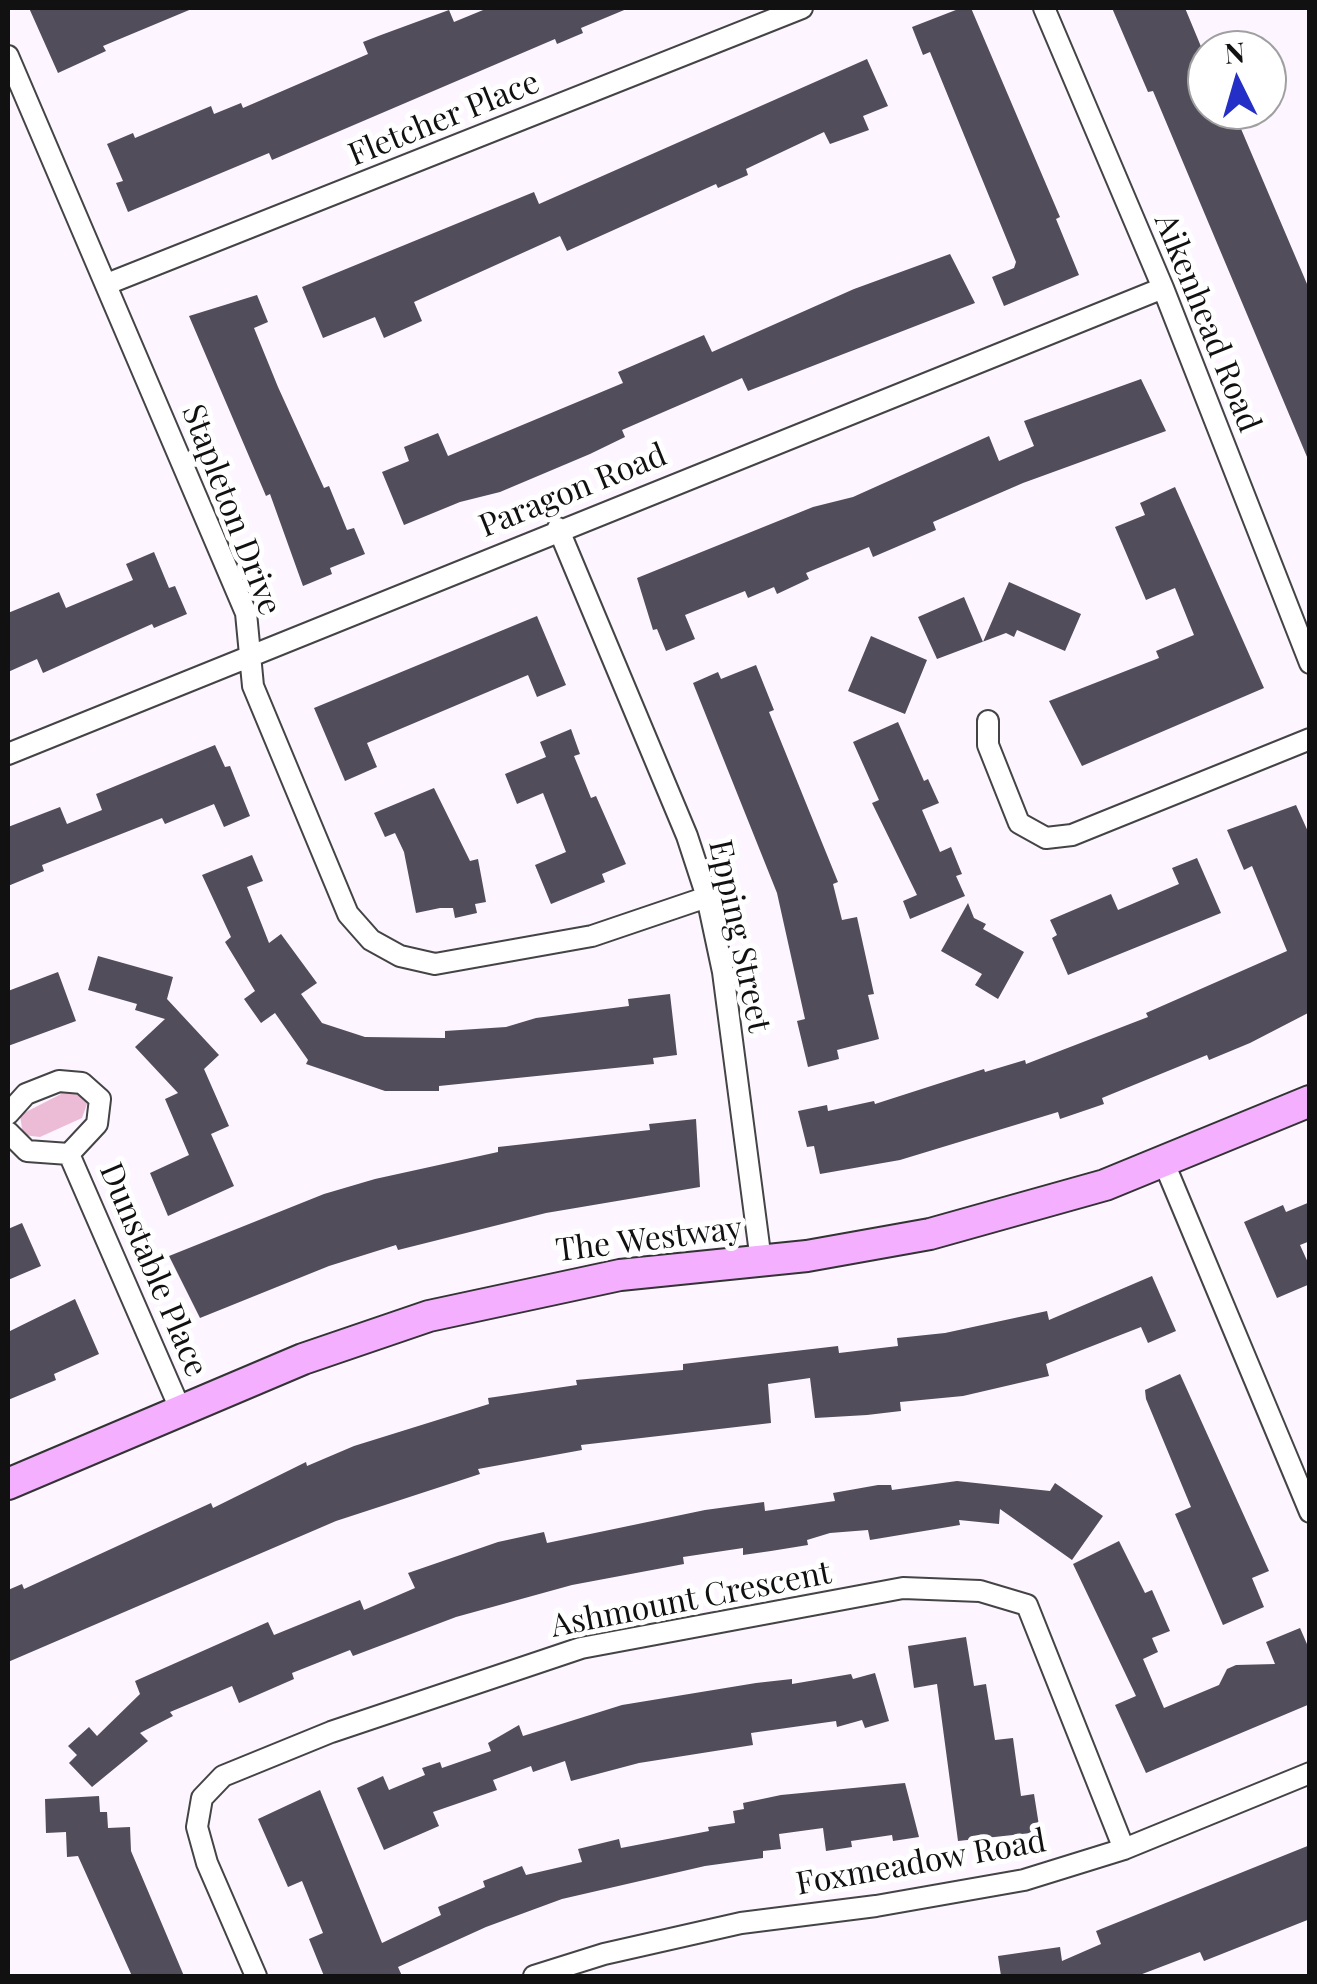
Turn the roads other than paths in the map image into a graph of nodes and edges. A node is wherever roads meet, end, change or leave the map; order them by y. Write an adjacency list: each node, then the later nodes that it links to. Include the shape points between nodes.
1 (802, 8): 4 (street, Fletcher Place)
2 (1044, 8): 5 (street, Aikenhead Road)
3 (8, 56): 4 (street, Stapleton Drive)
4 (107, 284): 7 (street, Stapleton Drive, via 246,613)
5 (1163, 288): 6 (street, Paragon Road); 8 (street, Aikenhead Road)
6 (558, 528): 7 (street, Paragon Road); 12 (street, Epping Street)
7 (251, 655): 11 (street, Paragon Road); 12 (street, Stapleton Drive, via 253,686 348,914 371,940 400,956 435,964 523,950 592,936)
8 (1310, 662)
9 (988, 721): 10 (street, via 988,745 1019,823 1046,838 1072,835)
10 (1310, 739)
11 (8, 754)
12 (707, 897): 18 (street, Epping Street)
13 (1310, 1101): 17 (main road, The Westway)
14 (8, 1114): 16 (street, Dunstable Place, via 26,1094 59,1082 92,1088 100,1099 97,1124)
15 (8, 1132): 16 (street, Dunstable Place, via 27,1150)
16 (69, 1154): 19 (street, Dunstable Place)
17 (1164, 1163): 18 (main road, The Westway, via 930,1234); 20 (street)
18 (761, 1260): 19 (main road, The Westway, via 620,1274 471,1304 335,1346)
19 (181, 1410): 21 (main road, The Westway)
20 (1304, 1482): 22 (street)
21 (8, 1484)
22 (1310, 1512)
23 (1310, 1774): 24 (street, Foxmeadow Road)
24 (1124, 1849): 25 (street, Ashmount Crescent, via 1027,1604 980,1591 903,1588 581,1648 331,1732 223,1776 202,1798 197,1827); 26 (street, Foxmeadow Road, via 1024,1880 740,1923)
25 (256, 1976)
26 (534, 1976)

